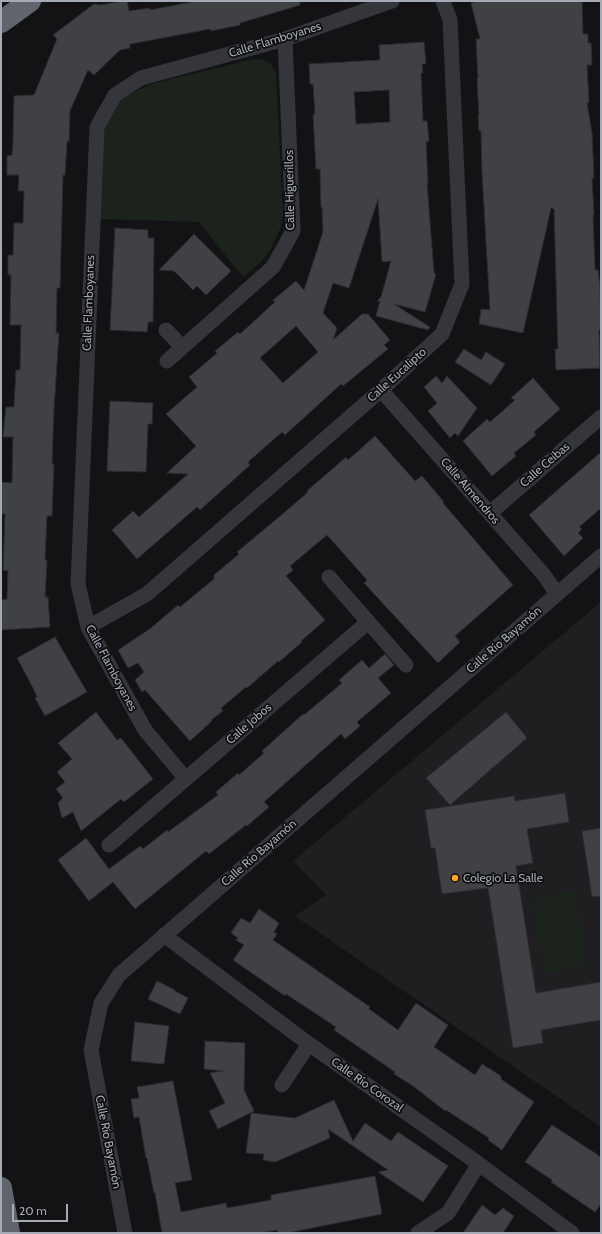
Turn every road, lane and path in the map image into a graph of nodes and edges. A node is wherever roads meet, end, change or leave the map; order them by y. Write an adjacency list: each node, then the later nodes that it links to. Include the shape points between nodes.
1 (30, 1): 4 (highway)
2 (392, 1): 5 (street, Calle Flamboyanes)
3 (443, 1): 9 (street, Calle Eucalipto, via 450,20 462,284 442,334)
4 (1, 22)
5 (285, 39): 7 (street, Calle Higuerillos, via 293,231 273,267); 16 (street, Calle Flamboyanes, via 141,78 115,96 96,127 78,584)
6 (166, 330): 7 (street)
7 (182, 347): 8 (street, Calle Higuerillos)
8 (167, 360)
9 (381, 390): 11 (street, Calle Almendros); 16 (street, Calle Eucalipto, via 147,594)
10 (601, 417): 11 (street, Calle Ceibas)
11 (490, 513): 14 (street, Calle Almendros, via 544,575)
12 (601, 556): 14 (street, Calle Río Bayamón)
13 (329, 577): 15 (street)
14 (556, 594): 20 (street, Calle Río Bayamón)
15 (368, 622): 17 (street); 18 (street, Calle Jobos)
16 (88, 627): 18 (street, Calle Flamboyanes, via 145,730)
17 (406, 665)
18 (186, 779): 19 (street, Calle Jobos)
19 (109, 845)
20 (164, 935): 21 (street, Calle Río Corozal); 26 (street, Calle Río Bayamón, via 119,975 101,1003 91,1050)
21 (309, 1044): 22 (street); 23 (street, Calle Río Corozal)
22 (282, 1085)
23 (479, 1164): 27 (street, via 448,1213); 28 (street, Calle Río Corozal)
24 (1, 1188): 25 (highway)
25 (9, 1233)
26 (125, 1233)
27 (418, 1233)
28 (572, 1233)

